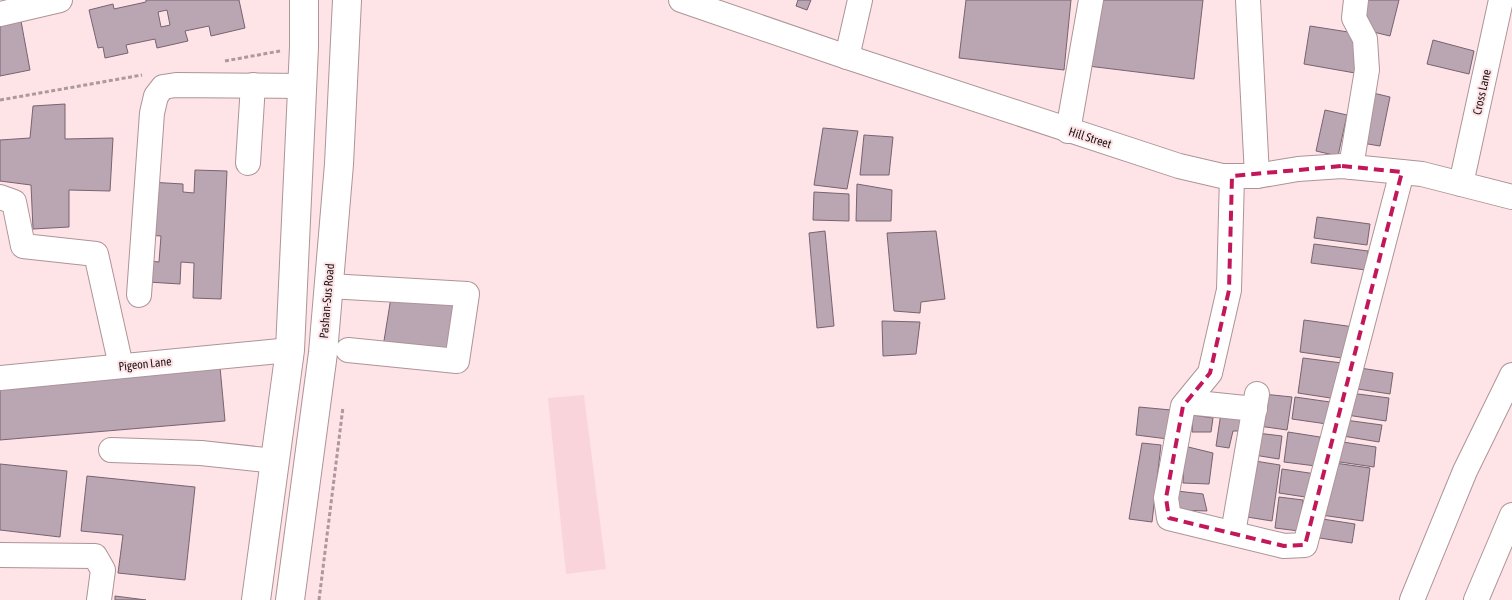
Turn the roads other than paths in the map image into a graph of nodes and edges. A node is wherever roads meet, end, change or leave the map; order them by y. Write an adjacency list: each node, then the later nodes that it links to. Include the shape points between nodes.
1 (60, 0): 10 (street)
2 (304, 0): 13 (main road)
3 (347, 0): 23 (main road, Pashan-Sus Road)
4 (681, 0): 11 (street, Hill Street)
5 (860, 0): 11 (street)
6 (1091, 0): 14 (street)
7 (1248, 0): 19 (street)
8 (1356, 0): 16 (street, via 1354,18 1365,39 1366,70)
9 (1501, 0): 20 (street, Cross Lane)
10 (0, 14)
11 (847, 57): 14 (street, Hill Street)
12 (252, 85): 13 (street); 15 (street); 24 (street, via 176,85 163,87 156,96 152,113)
13 (302, 86): 25 (main road)
14 (1068, 131): 18 (street, Hill Street, via 1179,166)
15 (248, 163)
16 (1351, 167): 17 (street, Hill Street); 19 (street, Hill Street, via 1298,169)
17 (1402, 172): 20 (street, Hill Street); 34 (street, via 1304,545 1284,546)
18 (1232, 176): 19 (street, Hill Street); 30 (street, via 1229,290 1210,373)
19 (1257, 176)
20 (1461, 184): 22 (street, Hill Street)
21 (0, 197): 27 (street, via 14,202 24,246 96,254)
22 (1512, 197)
23 (329, 286): 26 (street, via 467,294 457,361); 38 (main road, Pashan-Sus Road)
24 (139, 295)
25 (290, 350): 27 (street, Pigeon Lane); 32 (main road)
26 (348, 350)
27 (121, 366): 29 (street, Pigeon Lane)
28 (1512, 375): 39 (street, via 1466,471)
29 (0, 378)
30 (1187, 402): 34 (street, via 1183,406 1166,498 1169,518); 34 (street, via 1256,401)
31 (111, 450): 32 (street, via 201,453)
32 (275, 461): 37 (main road)
33 (1512, 515): 40 (street)
34 (1233, 533)
35 (0, 555): 36 (street, via 95,556 103,570)
36 (99, 600)
37 (256, 600)
38 (290, 600)
39 (1412, 600)
40 (1476, 600)

